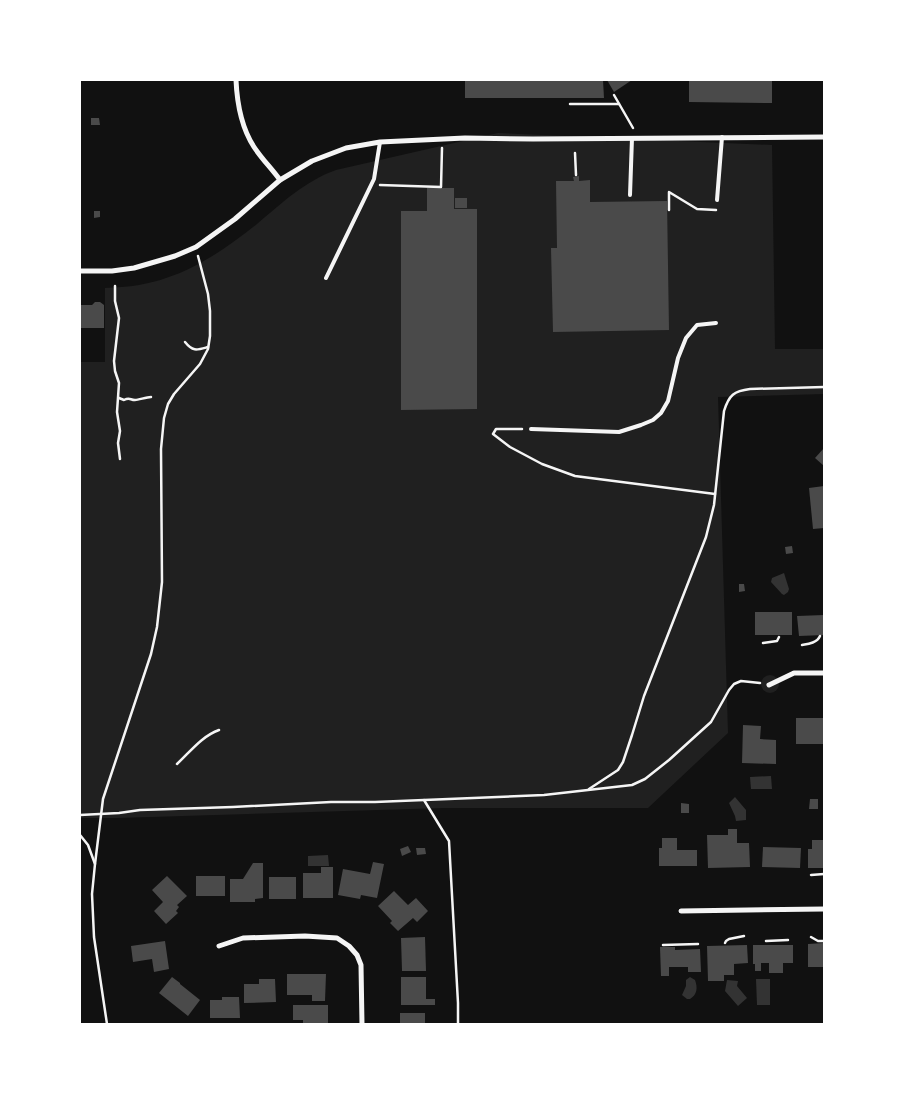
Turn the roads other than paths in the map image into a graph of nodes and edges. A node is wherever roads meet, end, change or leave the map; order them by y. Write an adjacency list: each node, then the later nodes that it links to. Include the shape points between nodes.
1 (236, 80): 6 (street, via 237,101 246,131 254,147)
2 (824, 136): 3 (street)
3 (722, 137): 4 (street); 8 (lane)
4 (632, 138): 5 (street, via 465,138); 7 (lane)
5 (380, 142): 6 (street, via 346,148 312,161); 10 (lane, via 374,179)
6 (280, 180): 9 (street, via 196,247 134,268 112,272)
7 (630, 195)
8 (717, 200)
9 (80, 271)
10 (326, 278)
11 (716, 323): 12 (lane, via 697,326 686,338 668,401 653,420 619,432)
12 (531, 429)
13 (824, 673): 14 (street, via 794,673)
14 (769, 684)
15 (824, 908): 16 (street)
16 (681, 911)
17 (219, 946): 18 (street, via 243,938 338,938 350,946 361,965)
18 (362, 1024)

